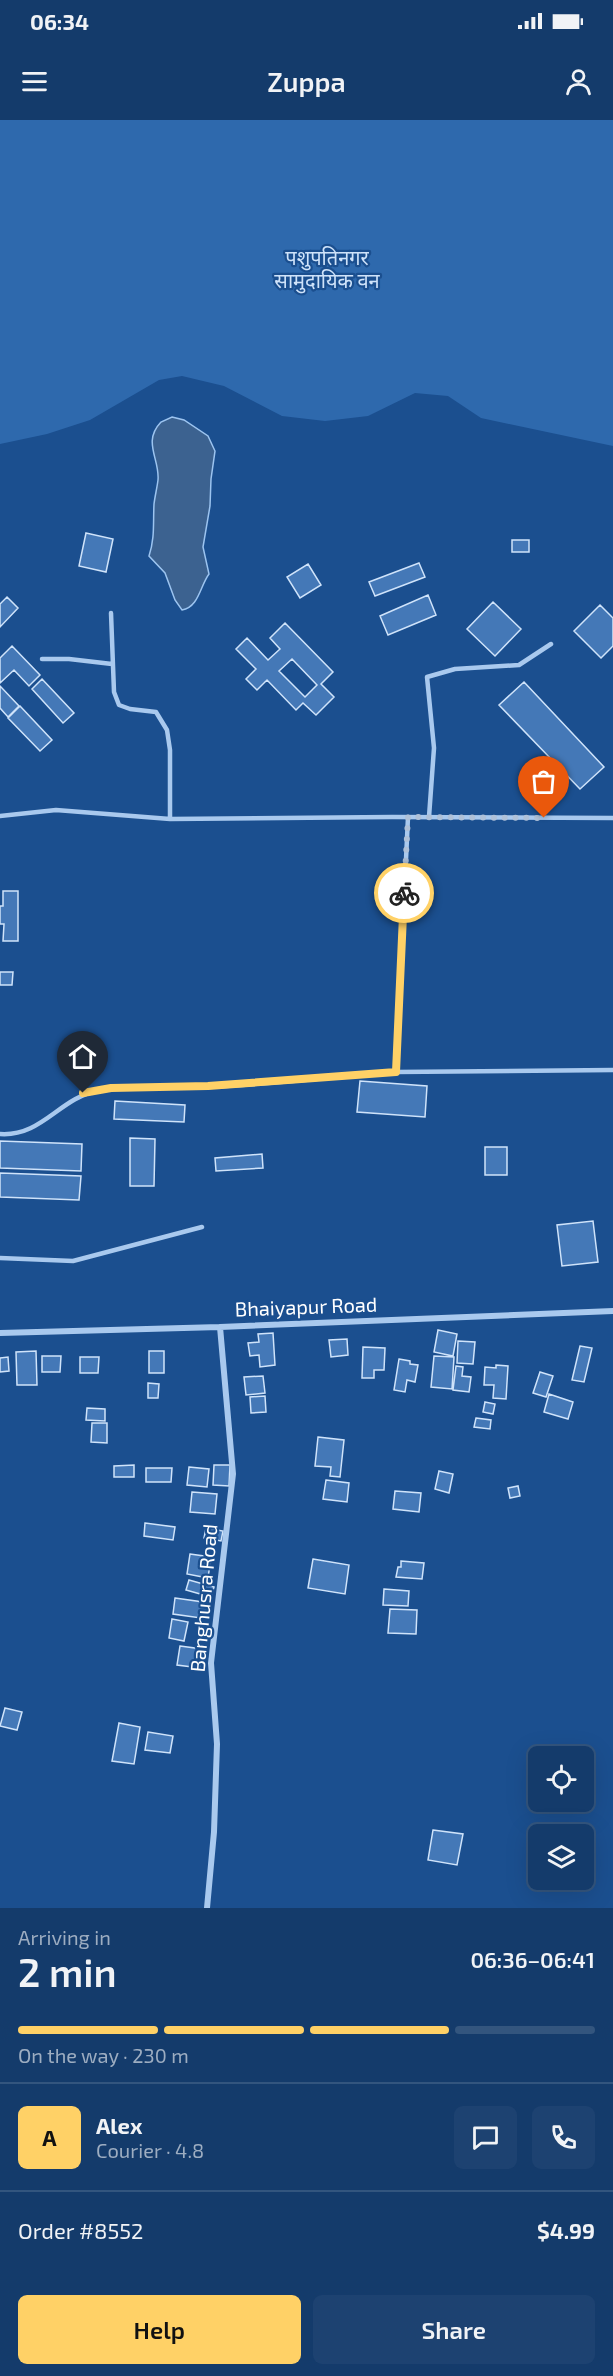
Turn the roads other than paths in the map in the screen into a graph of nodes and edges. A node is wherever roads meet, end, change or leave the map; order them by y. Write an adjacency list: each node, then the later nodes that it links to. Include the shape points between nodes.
1 (111, 613): 4 (lane)
2 (551, 644): 7 (lane, via 519,665 455,669 427,677 434,748)
3 (42, 659): 4 (lane)
4 (112, 664): 9 (lane, via 119,705 156,712 167,729)
5 (0, 816): 9 (lane, via 56,810)
6 (408, 817): 7 (lane); 9 (lane); 11 (lane)
7 (429, 817): 8 (lane)
8 (613, 818)
9 (170, 819)
10 (613, 1070): 11 (lane)
11 (396, 1072): 12 (lane, via 208,1086 111,1088 83,1093 36,1127 13,1135)
12 (0, 1134)
13 (202, 1227): 14 (lane, via 73,1260)
14 (0, 1258)
15 (613, 1311): 16 (street, Bhaiyapur Road)
16 (220, 1327): 17 (street, Bhaiyapur Road); 18 (street, Banghusra Road, via 233,1474 211,1663 217,1744)
17 (0, 1333)
18 (207, 1908)

